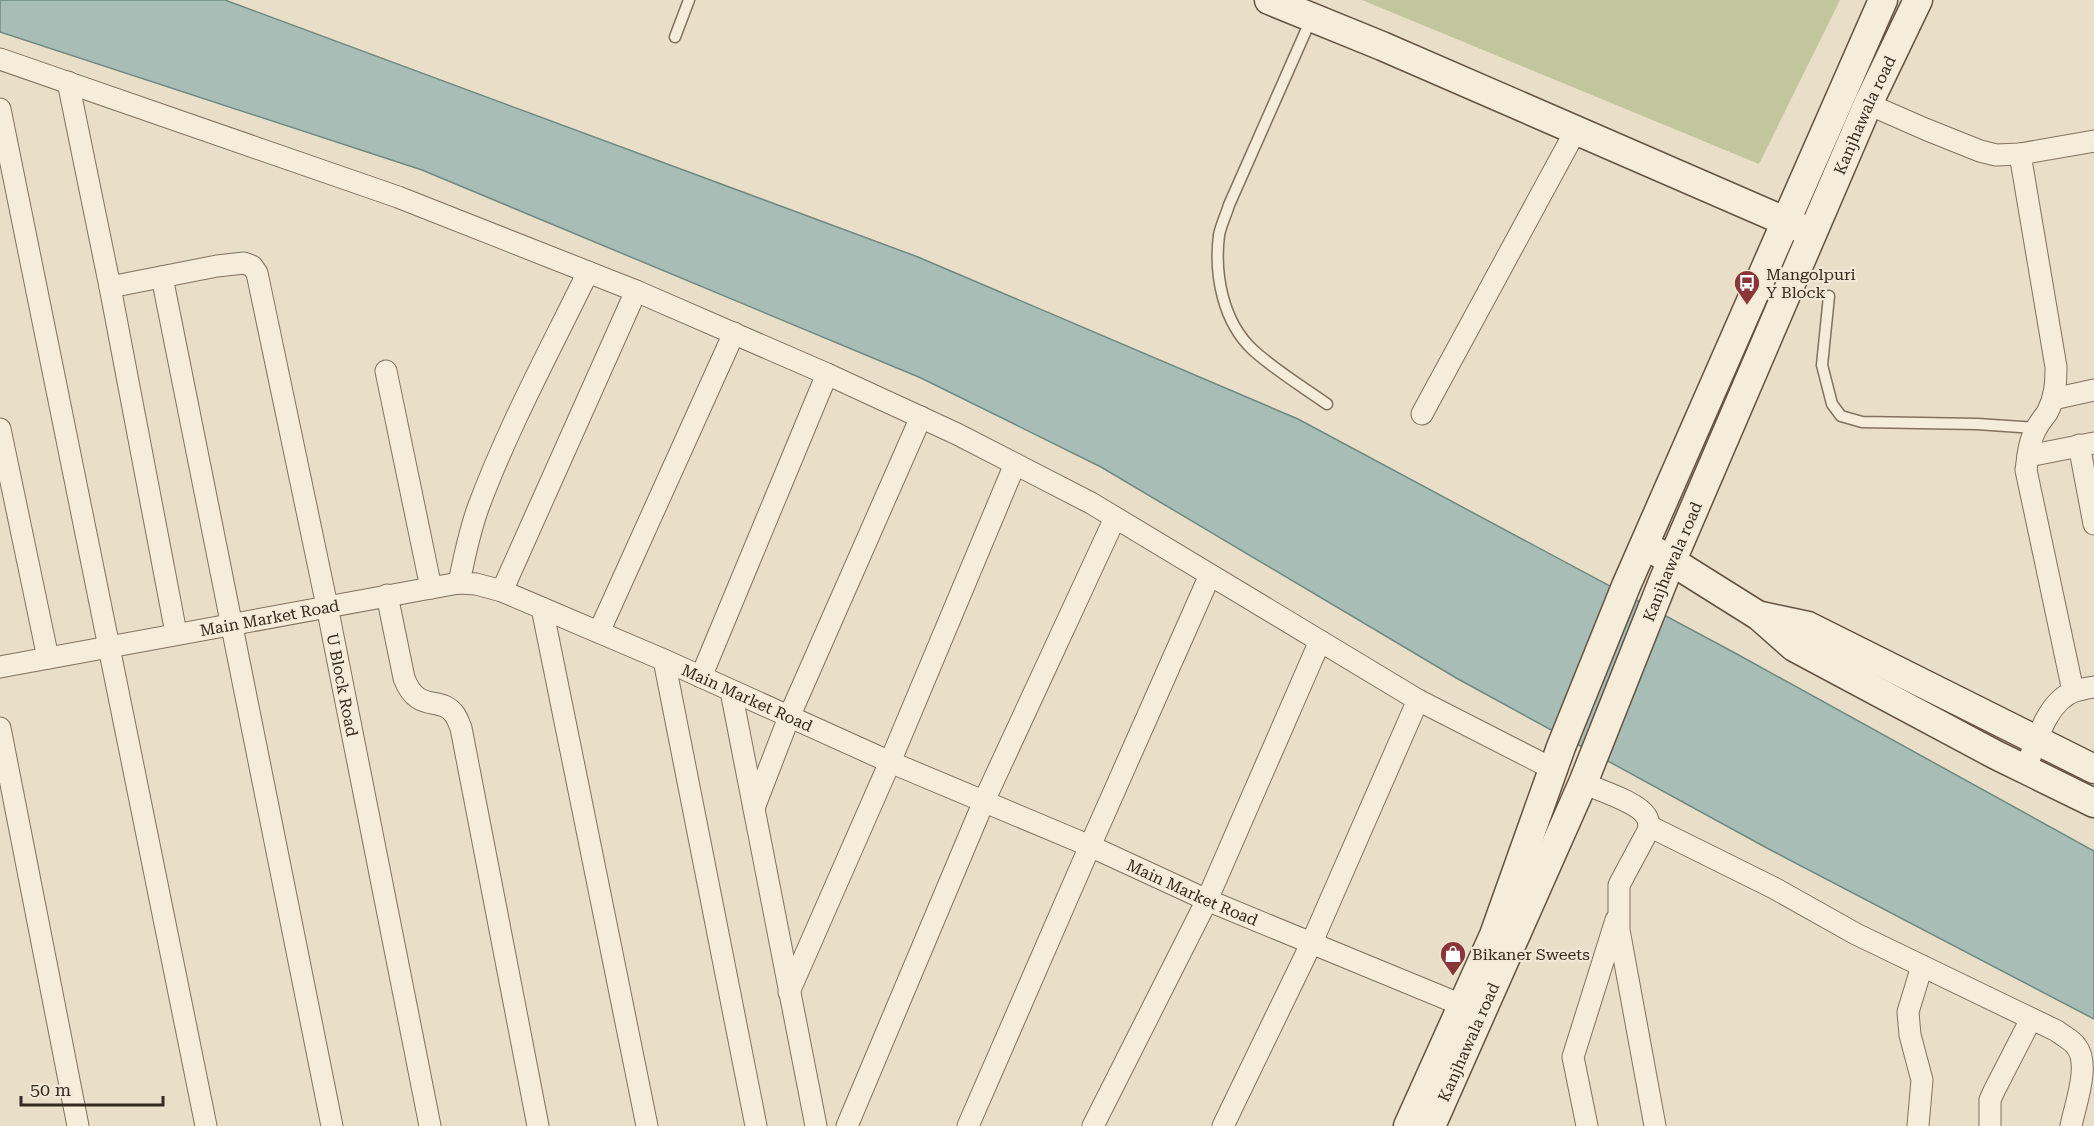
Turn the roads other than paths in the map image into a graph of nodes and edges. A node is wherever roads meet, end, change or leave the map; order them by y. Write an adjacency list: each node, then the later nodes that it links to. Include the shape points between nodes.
1 (689, 0): 6 (lane)
2 (1269, 0): 5 (main road)
3 (1883, 0): 14 (main road, Kanjhawala road)
4 (1918, 0): 9 (main road, Kanjhawala road)
5 (1312, 17): 11 (main road); 26 (lane, via 1229,205 1220,234 1218,261 1226,309 1236,330 1252,350)
6 (675, 37)
7 (0, 59): 8 (street)
8 (68, 82): 16 (street, via 398,197); 18 (street)
9 (1868, 104): 13 (street, via 1980,151); 15 (main road, Kanjhawala road)
10 (0, 110): 50 (street)
11 (1576, 130): 14 (main road); 27 (street)
12 (2094, 141): 13 (street)
13 (2020, 154): 25 (street, via 2056,367)
14 (1786, 221): 15 (main road); 36 (main road, Kanjhawala road)
15 (1813, 233): 37 (main road, Kanjhawala road)
16 (588, 272): 19 (street); 39 (street, via 508,436 478,509)
17 (162, 277): 18 (street, U Block Road); 43 (street, U Block Road, via 244,263 257,273); 46 (street)
18 (110, 287): 48 (street)
19 (636, 291): 21 (street); 41 (street)
20 (1829, 296): 29 (lane, via 1822,365 1832,404 1841,416 1862,422)
21 (734, 333): 23 (street); 47 (street)
22 (386, 371): 40 (street)
23 (827, 374): 28 (street); 54 (street)
24 (2094, 390): 25 (street)
25 (2053, 399): 29 (street)
26 (1327, 404)
27 (1422, 414)
28 (921, 417): 33 (street); 59 (street)
29 (2036, 428): 32 (street)
30 (0, 429): 51 (street)
31 (2086, 444): 32 (street); 35 (street)
32 (2028, 456): 57 (street, via 2026,470)
33 (1015, 464): 34 (street); 63 (street)
34 (1115, 518): 38 (street); 67 (street)
35 (2094, 524)
36 (1645, 544): 37 (main road); 62 (main road, Kanjhawala road)
37 (1671, 561): 45 (main road); 66 (main road, Kanjhawala road)
38 (1210, 575): 49 (street); 71 (street)
39 (459, 584): 40 (street, Main Market Road); 41 (street, Main Market Road)
40 (431, 588): 42 (street, Main Market Road)
41 (502, 591): 44 (street, Main Market Road)
42 (387, 595): 43 (street, Main Market Road); 83 (street, via 408,690 417,699 447,707 461,728)
43 (327, 606): 46 (street, Main Market Road); 82 (street, U Block Road)
44 (542, 608): 47 (street, Main Market Road); 84 (street)
45 (1759, 616): 61 (main road, via 1808,626); 65 (main road, via 1794,647)
46 (232, 623): 48 (street, Main Market Road); 81 (street)
47 (599, 632): 52 (street, Main Market Road)
48 (176, 633): 50 (street, Main Market Road)
49 (1320, 641): 58 (street); 72 (street)
50 (108, 646): 51 (street, Main Market Road); 80 (street)
51 (48, 658): 53 (street, Main Market Road)
52 (664, 660): 54 (street, Main Market Road); 85 (street)
53 (0, 667)
54 (701, 677): 56 (street, Main Market Road)
55 (2094, 687): 57 (street)
56 (731, 691): 59 (street, Main Market Road); 69 (street)
57 (2073, 691): 61 (street, via 2055,705)
58 (1418, 700): 62 (street); 74 (street)
59 (789, 717): 63 (street, Main Market Road); 69 (street)
60 (0, 728): 79 (street)
61 (2037, 741): 64 (main road); 65 (street)
62 (1557, 758): 77 (main road, Kanjhawala road)
63 (890, 762): 67 (street, Main Market Road); 76 (street)
64 (2094, 769)
65 (2025, 770): 68 (main road)
66 (1586, 775): 70 (street, via 1640,809); 77 (main road, Kanjhawala road)
67 (984, 801): 71 (street, Main Market Road); 87 (street)
68 (2094, 803)
69 (753, 809): 76 (street)
70 (1649, 826): 73 (street, via 1619,885); 75 (street)
71 (1090, 846): 72 (street, Main Market Road); 88 (street)
72 (1207, 900): 74 (street, Main Market Road); 89 (street)
73 (1619, 910): 93 (street, via 1573,1057); 94 (street, via 1619,930)
74 (1311, 942): 77 (street, Main Market Road); 90 (street)
75 (1922, 966): 78 (street); 95 (street, via 1908,1012 1922,1080)
76 (789, 992): 86 (street)
77 (1472, 1009): 91 (main road, Kanjhawala road); 92 (main road, Kanjhawala road)
78 (2031, 1019): 96 (street, via 1990,1100); 97 (street, via 2057,1031 2076,1046 2083,1059)
79 (78, 1126)
80 (206, 1126)
81 (332, 1126)
82 (430, 1126)
83 (538, 1126)
84 (646, 1126)
85 (756, 1126)
86 (816, 1126)
87 (847, 1126)
88 (968, 1126)
89 (1093, 1126)
90 (1223, 1126)
91 (1408, 1126)
92 (1431, 1126)
93 (1587, 1126)
94 (1655, 1126)
95 (1918, 1126)
96 (1990, 1126)
97 (2071, 1126)

